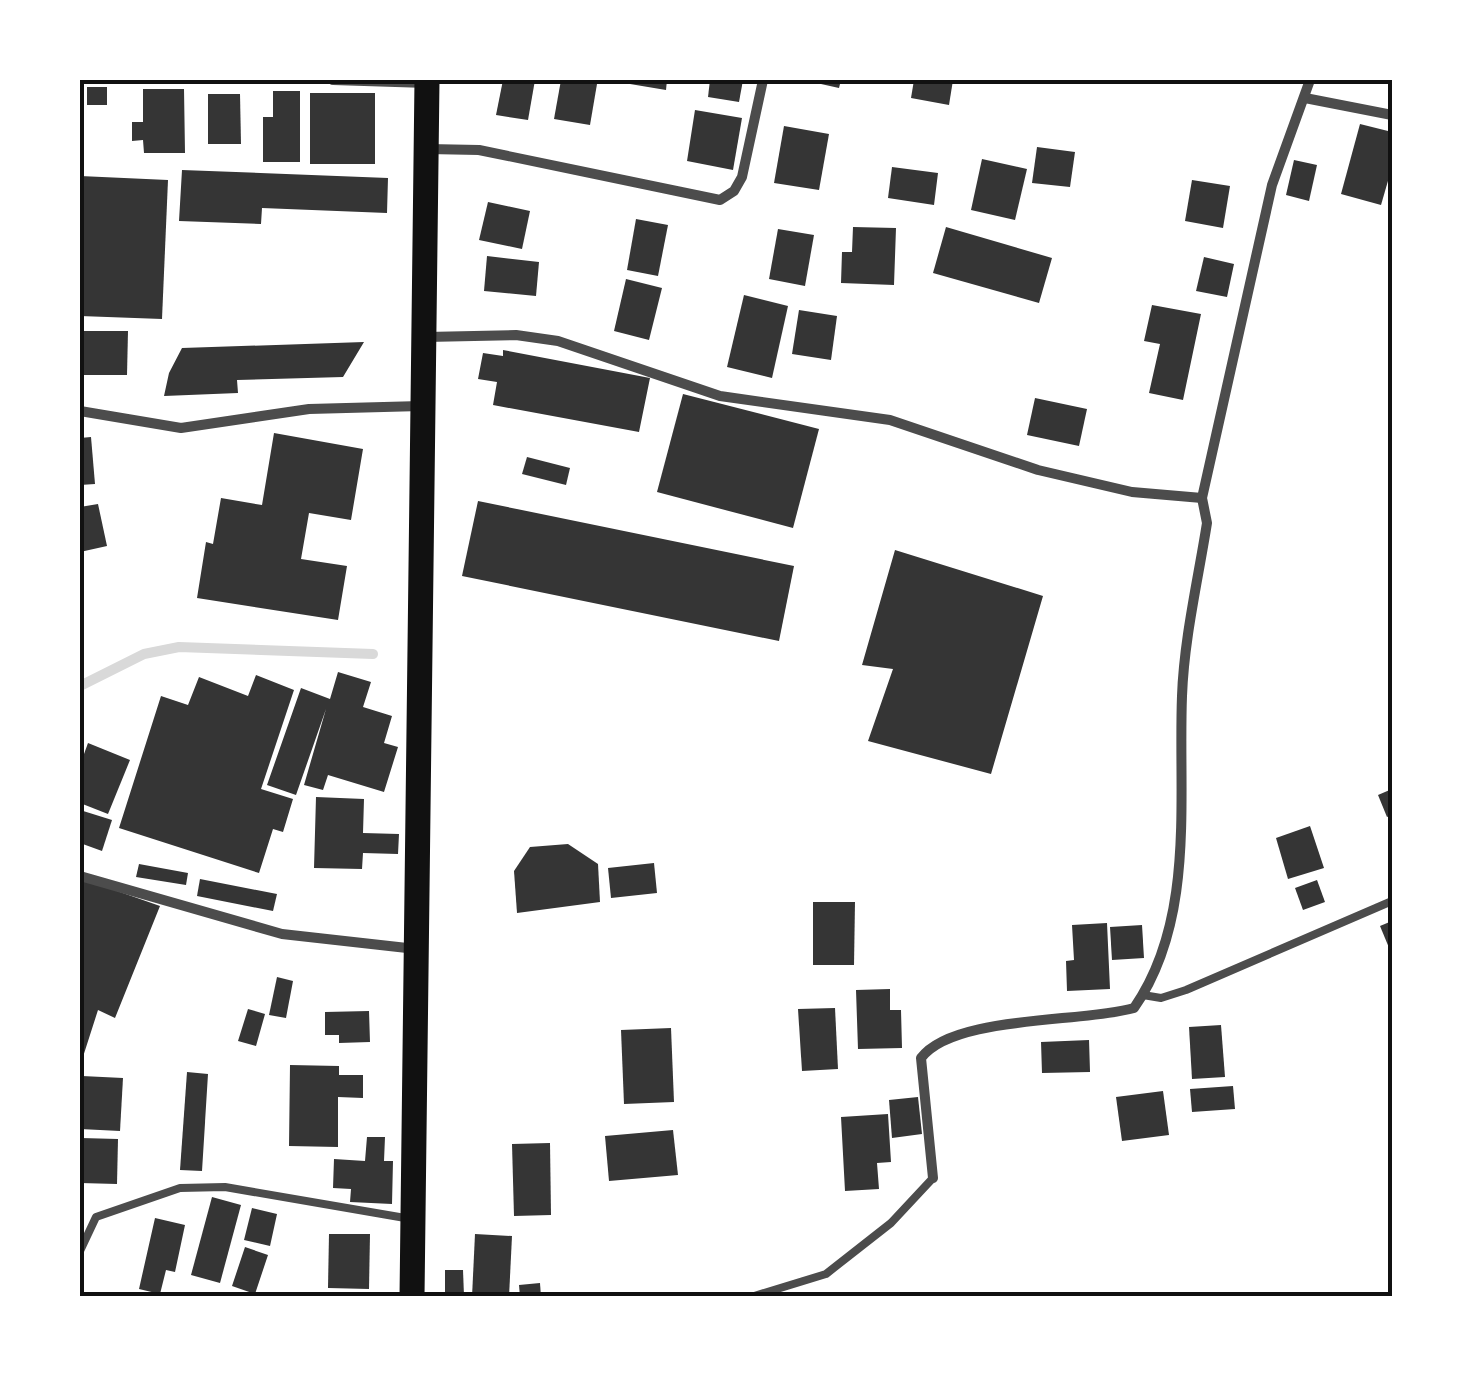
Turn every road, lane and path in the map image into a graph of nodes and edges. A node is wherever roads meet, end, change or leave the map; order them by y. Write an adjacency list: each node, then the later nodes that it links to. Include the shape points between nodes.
1 (333, 80): 4 (street)
2 (762, 80): 7 (street, via 742,177 720,200 479,150)
3 (1310, 80): 5 (street)
4 (427, 82): 7 (main road)
5 (1305, 98): 6 (street); 11 (street, via 1272,185)
6 (1392, 116)
7 (426, 149): 8 (main road)
8 (423, 337): 9 (main road); 11 (street, via 558,340 720,396 890,420 1038,470 1132,492)
9 (423, 406): 10 (street, via 308,409 180,428); 14 (main road)
10 (80, 412)
11 (1202, 498): 15 (street, via 1207,523 1182,692 1180,868)
12 (80, 876): 14 (street, via 282,934)
13 (1392, 901): 15 (lane, via 1186,990 1161,998)
14 (417, 949): 17 (main road)
15 (1143, 995): 16 (street, via 1134,1008 1118,1013 932,1043 922,1058)
16 (933, 1178): 21 (lane, via 891,1223 826,1274)
17 (411, 1219): 18 (lane, via 226,1186 180,1188 96,1217); 20 (main road)
18 (82, 1233): 19 (lane)
19 (80, 1252)
20 (412, 1297)
21 (751, 1297)

